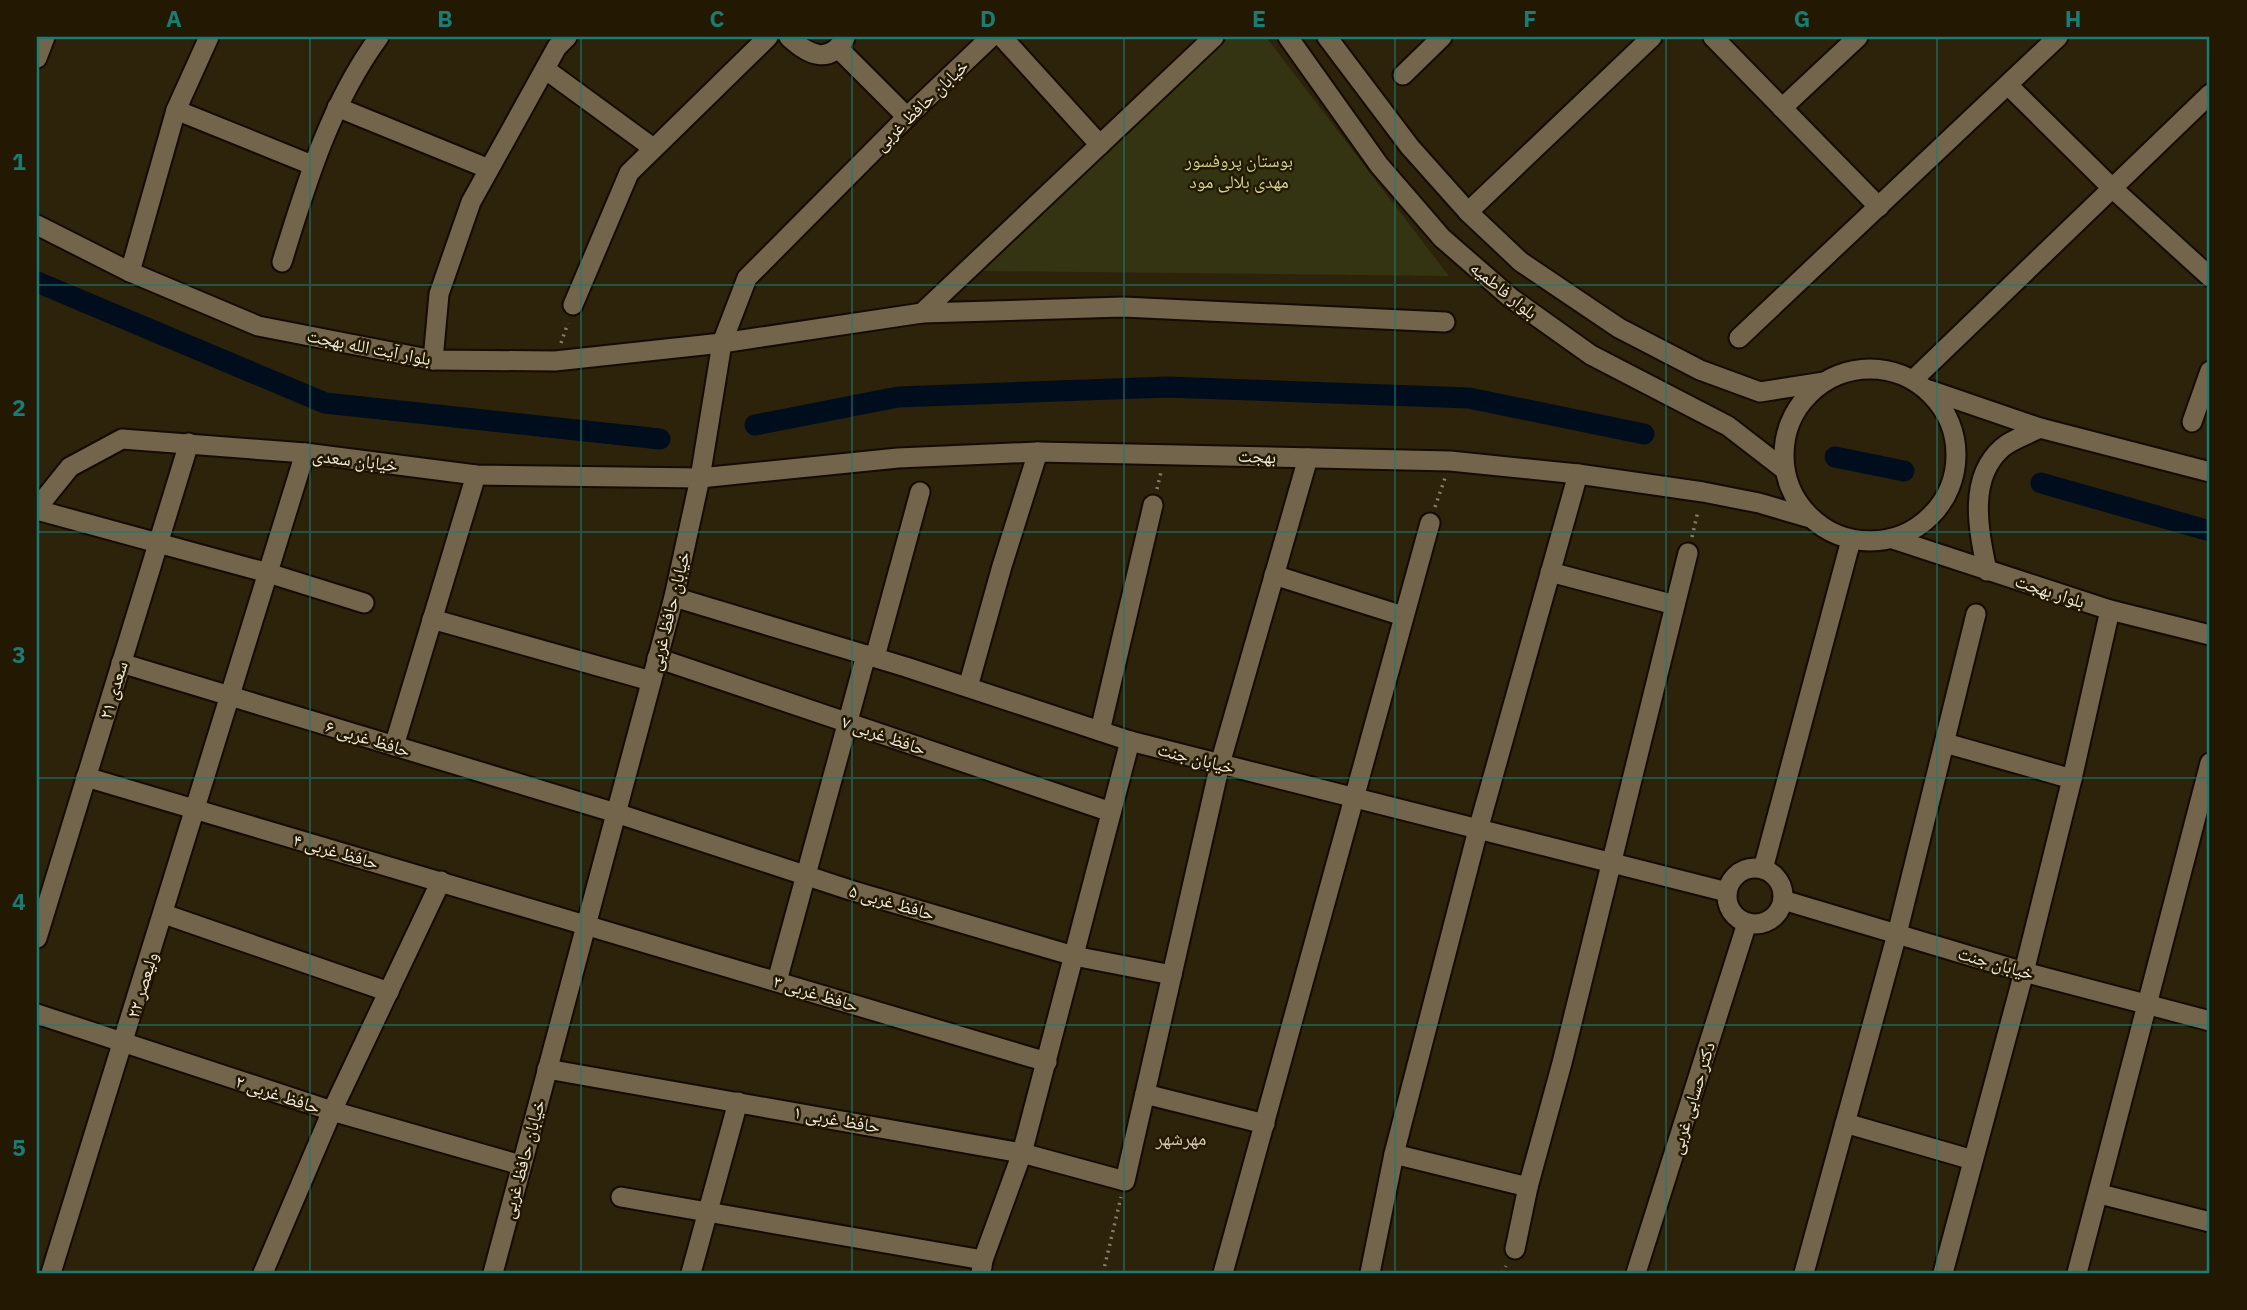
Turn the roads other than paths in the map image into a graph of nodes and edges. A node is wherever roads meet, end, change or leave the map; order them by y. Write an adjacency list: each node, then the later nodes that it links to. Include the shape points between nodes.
1 (45, 37): 18 (street)
2 (209, 37): 25 (street)
3 (379, 37): 23 (street)
4 (568, 37): 19 (street)
5 (768, 37): 28 (street)
6 (789, 37): 17 (street, via 803,51 817,55 828,54)
7 (991, 37): 26 (street, خیابان حافظ غربی)
8 (1002, 37): 27 (street)
9 (1214, 37): 27 (street)
10 (1288, 37): 53 (street, بلوار فاطمیه, via 1379,164 1442,238 1511,298 1591,355 1728,426)
11 (1327, 37): 33 (street, بلوار فاطمیه, via 1410,147)
12 (1443, 37): 20 (street)
13 (1652, 37): 33 (street)
14 (1713, 37): 24 (street)
15 (1858, 37): 24 (street)
16 (2058, 37): 21 (street)
17 (842, 42): 26 (street)
18 (37, 58)
19 (545, 69): 28 (street); 30 (street)
20 (1403, 75)
21 (2008, 85): 31 (street); 32 (street)
22 (2210, 93): 31 (street)
23 (337, 107): 29 (street); 30 (street)
24 (1782, 108): 32 (street)
25 (176, 110): 29 (street); 36 (street)
26 (906, 117): 42 (street, خیابان حافظ غربی, via 747,278)
27 (1100, 145): 39 (street)
28 (653, 148): 38 (street, via 629,173)
29 (312, 165): 35 (street)
30 (489, 169): 43 (street, via 471,202 439,293)
31 (2111, 187): 37 (street); 46 (street)
32 (1879, 208): 41 (street)
33 (1468, 212): 45 (street, بلوار فاطمیه, via 1521,261 1619,328 1700,370 1760,392)
34 (37, 225): 36 (street, بلوار آیت الله بهجت)
35 (282, 262)
36 (130, 272): 43 (street, بلوار آیت الله بهجت, via 258,326)
37 (2210, 278)
38 (573, 305)
39 (922, 313): 40 (street, بلوار آیت الله بهجت, via 1123,307); 42 (street, بلوار آیت الله بهجت)
40 (1445, 322)
41 (1739, 338)
42 (722, 343): 43 (street, بلوار آیت الله بهجت, via 555,361); 57 (street, خیابان حافظ غربی)
43 (433, 360)
44 (2210, 371): 47 (street)
45 (1824, 382): 46 (street, via 1850,371 1878,369); 53 (street, via 1808,395 1792,420 1784,450)
46 (1921, 385): 48 (street); 63 (street, via 1950,420 1957,456 1949,492 1926,522)
47 (2192, 422)
48 (2040, 428): 54 (street); 67 (street, via 2003,447 1985,470 1977,524)
49 (189, 443): 51 (street, خیابان سعدی); 60 (street, خیابان سعدی, via 122,439 70,467); 65 (street, سعدی ۲۱)
50 (1038, 452): 52 (street, بهجت); 57 (street, بهجت, via 898,458); 83 (street)
51 (305, 453): 56 (street, خیابان سعدی); 69 (street, ولیعصر ۲۲)
52 (1308, 458): 55 (street, بهجت, via 1450,461); 70 (street)
53 (1785, 470): 61 (street, via 1794,496)
54 (2210, 472)
55 (1578, 474): 61 (street, بهجت, via 1703,492); 68 (street)
56 (476, 475): 57 (street, خیابان سعدی); 77 (street)
57 (700, 478): 71 (street, خیابان حافظ غربی)
58 (920, 492): 79 (street)
59 (1153, 505): 86 (street)
60 (37, 509): 65 (street)
61 (1810, 518): 64 (street)
62 (1430, 523): 76 (street)
63 (1893, 539): 64 (street); 67 (street, بلوار بهجت)
64 (1851, 540): 101 (street)
65 (159, 542): 69 (street); 81 (street, سعدی ۲۱)
66 (1688, 553): 73 (street)
67 (1987, 571): 74 (street, بلوار بهجت)
68 (1550, 572): 73 (street); 99 (street)
69 (268, 573): 72 (street); 84 (street, ولیعصر ۲۲)
70 (1274, 575): 76 (street); 91 (street)
71 (674, 597): 79 (street, خیابان جنت); 80 (street, خیابان حافظ غربی)
72 (364, 603)
73 (1675, 605): 100 (street)
74 (2110, 610): 78 (street, بلوار بهجت); 93 (street)
75 (1976, 614): 88 (street)
76 (1403, 616): 94 (street)
77 (432, 619): 82 (street); 89 (street)
78 (2210, 635)
79 (870, 656): 83 (street, خیابان جنت); 85 (street)
80 (657, 658): 82 (street, خیابان حافظ غربی); 85 (street, حافظ غربی ۷)
81 (121, 663): 84 (street, حافظ غربی ۶); 92 (street, سعدی ۲۱)
82 (651, 681): 96 (street, خیابان حافظ غربی)
83 (968, 687): 86 (street, خیابان جنت)
84 (230, 696): 89 (street, حافظ غربی ۶); 95 (street, ولیعصر ۲۲)
85 (848, 723): 97 (street, حافظ غربی ۷); 102 (street)
86 (1100, 731): 87 (street, خیابان جنت)
87 (1130, 741): 91 (street, خیابان جنت); 97 (street)
88 (1945, 743): 93 (street); 109 (street)
89 (394, 746): 96 (street, حافظ غربی ۶)
90 (2210, 763): 98 (street)
91 (1220, 764): 94 (street, خیابان جنت); 113 (street)
92 (86, 777): 95 (street, حافظ غربی ۴); 110 (street, سعدی ۲۱)
93 (2072, 779): 112 (street)
94 (1352, 798): 99 (street, خیابان جنت); 126 (street)
95 (196, 809): 103 (street, حافظ غربی ۴); 106 (street, ولیعصر ۲۲)
96 (615, 813): 102 (street, حافظ غربی ۵); 108 (street, خیابان حافظ غربی)
97 (1111, 813): 111 (street)
98 (2204, 817): 116 (street)
99 (1478, 830): 100 (street, خیابان جنت); 128 (street)
100 (1611, 865): 104 (street, خیابان جنت); 131 (street)
101 (1763, 869): 104 (street, via 1744,870); 105 (street, via 1777,878)
102 (805, 876): 111 (street, حافظ غربی ۵); 114 (street)
103 (441, 881): 108 (street, حافظ غربی ۴); 115 (street)
104 (1727, 892): 107 (street, via 1733,915)
105 (1783, 900): 107 (street, via 1774,917 1756,925); 109 (street, خیابان جنت)
106 (163, 914): 115 (street); 119 (street, ولیعصر ۲۲)
107 (1747, 923): 144 (street, دکتر حسابی غربی)
108 (586, 924): 114 (street, حافظ غربی ۳); 121 (street, خیابان حافظ غربی)
109 (1897, 934): 112 (street, خیابان جنت); 125 (street)
110 (37, 938)
111 (1074, 956): 113 (street, حافظ غربی ۵); 120 (street)
112 (2024, 972): 116 (street, خیابان جنت); 129 (street)
113 (1172, 975): 122 (street)
114 (777, 981): 120 (street, حافظ غربی ۳)
115 (389, 992): 124 (street)
116 (2148, 1005): 118 (street, خیابان جنت); 132 (street)
117 (37, 1014): 119 (street, حافظ غربی ۲)
118 (2210, 1021)
119 (124, 1044): 124 (street, حافظ غربی ۲); 138 (street, ولیعصر ۲۲)
120 (1047, 1062): 127 (street)
121 (547, 1069): 123 (street, حافظ غربی ۱); 130 (street, خیابان حافظ غربی)
122 (1145, 1094): 126 (street); 127 (street, حافظ غربی ۱, via 1125,1181)
123 (738, 1101): 127 (street, حافظ غربی ۱); 134 (street)
124 (332, 1111): 130 (street, حافظ غربی ۲); 139 (street)
125 (1845, 1123): 129 (street); 145 (street)
126 (1265, 1124): 142 (street)
127 (1022, 1153): 137 (street)
128 (1394, 1154): 131 (street); 143 (street)
129 (1973, 1160): 146 (street)
130 (522, 1165): 140 (street, خیابان حافظ غربی)
131 (1528, 1187): 136 (street)
132 (2099, 1194): 135 (street); 147 (street)
133 (621, 1197): 134 (street)
134 (708, 1214): 137 (street); 141 (street)
135 (2210, 1222)
136 (1515, 1249)
137 (982, 1267)
138 (51, 1273)
139 (263, 1273)
140 (492, 1273)
141 (691, 1273)
142 (1223, 1273)
143 (1370, 1273)
144 (1636, 1273)
145 (1804, 1273)
146 (1942, 1273)
147 (2077, 1273)

